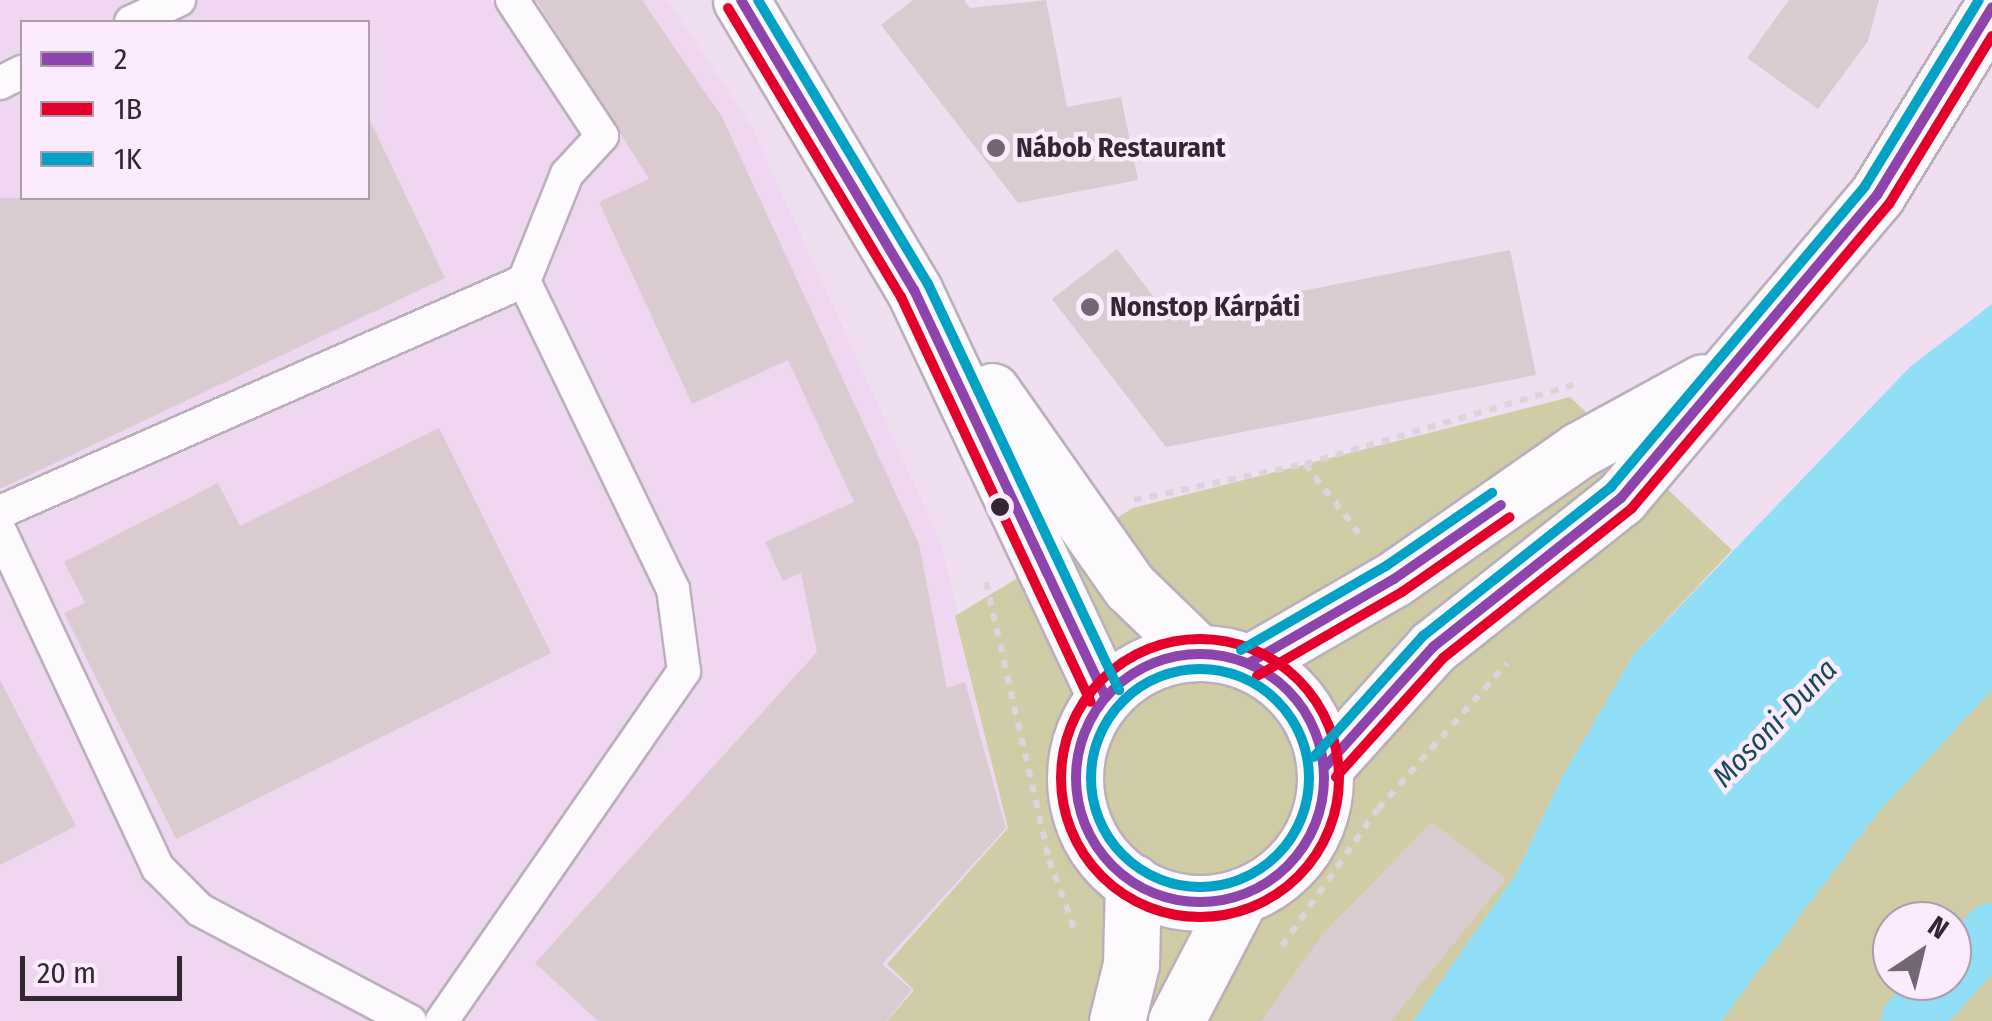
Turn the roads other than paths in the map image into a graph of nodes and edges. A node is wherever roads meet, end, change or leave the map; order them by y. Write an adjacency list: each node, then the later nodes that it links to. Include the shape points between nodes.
1 (180, 0): 5 (lane)
2 (512, 0): 6 (lane, via 602,136 566,174)
3 (741, 0): 9 (main road)
4 (1992, 7): 7 (main road, via 1877,195 1807,284)
5 (135, 20)
6 (524, 280): 8 (lane); 17 (lane, via 674,590 684,671)
7 (1728, 368): 11 (main road, via 1579,450 1394,579); 13 (main road, via 1621,498 1444,639)
8 (0, 512)
9 (1051, 522): 11 (main road); 12 (main road)
10 (0, 531): 16 (lane, via 158,868 200,910)
11 (1224, 658): 12 (main road, via 1147,664); 13 (main road, via 1300,705)
12 (1105, 696): 14 (main road, via 1079,748 1078,806 1092,841)
13 (1324, 768): 15 (main road, via 1321,808 1305,846 1277,876)
14 (1133, 882): 15 (main road, via 1196,903); 18 (main road, via 1131,964)
15 (1242, 896): 19 (main road)
16 (410, 1021)
17 (442, 1021)
18 (1117, 1021)
19 (1176, 1021)

